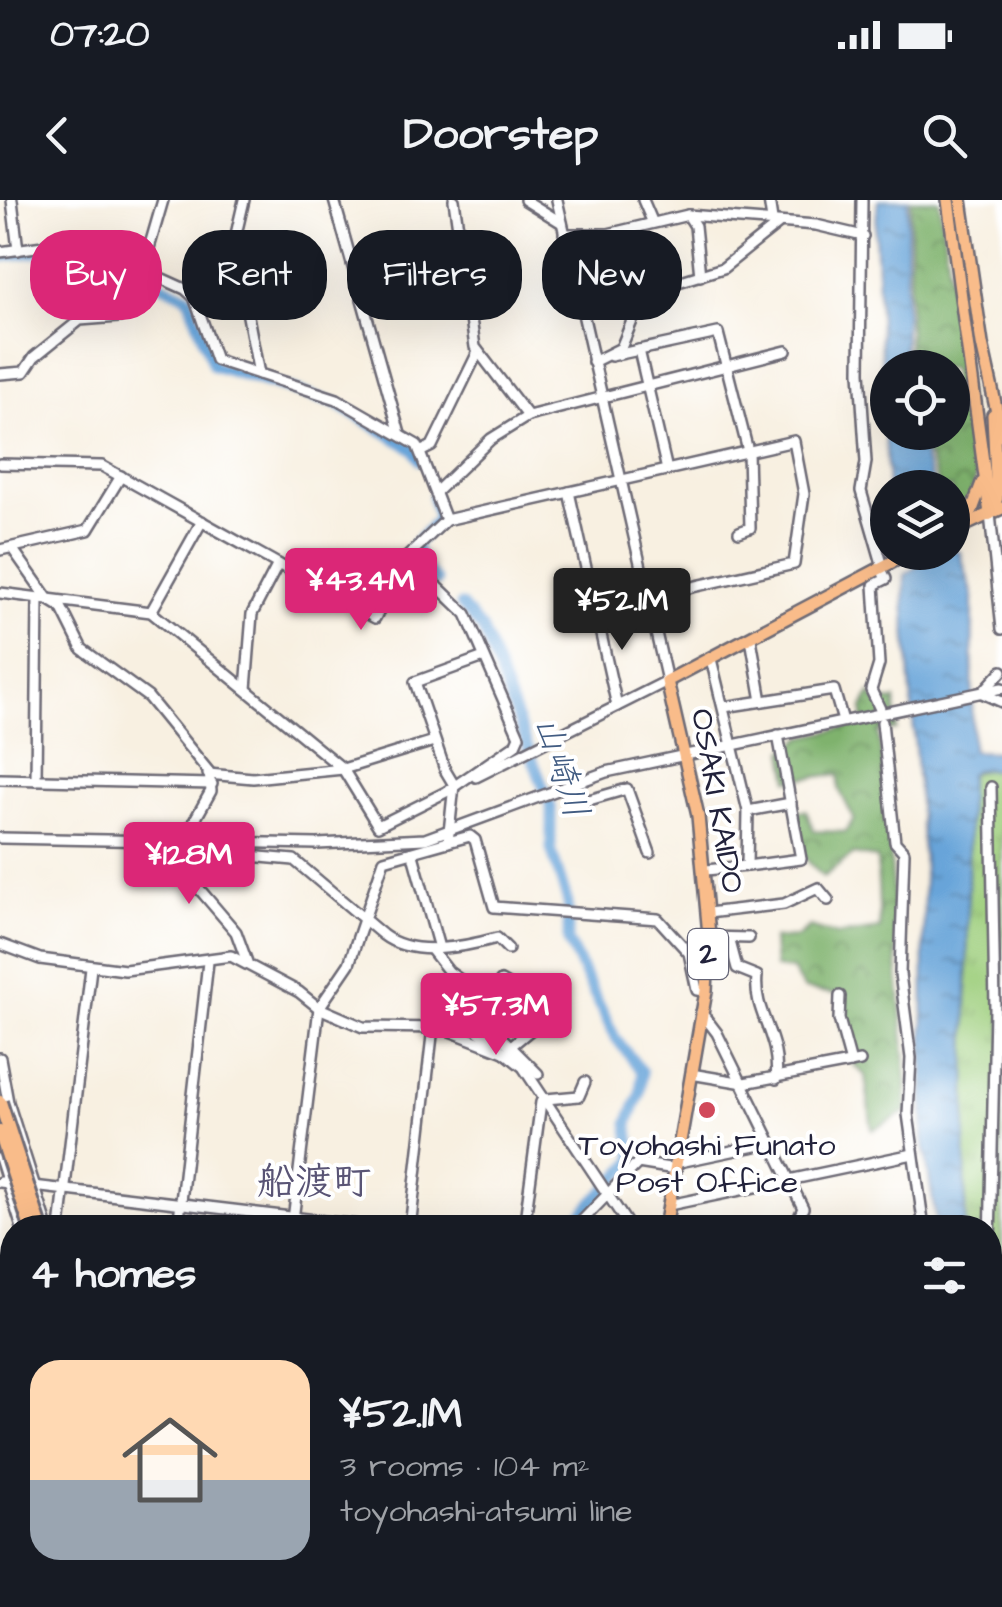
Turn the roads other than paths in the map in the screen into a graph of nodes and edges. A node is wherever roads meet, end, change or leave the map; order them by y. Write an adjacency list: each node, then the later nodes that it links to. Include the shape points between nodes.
1 (12, 200): 20 (street)
2 (164, 200): 17 (street)
3 (244, 200): 32 (street, via 234,244)
4 (334, 200): 37 (street)
5 (454, 200): 27 (street)
6 (526, 200): 16 (street)
7 (642, 200): 14 (street)
8 (769, 200): 15 (street)
9 (862, 200): 18 (street)
10 (948, 200): 44 (main road)
11 (962, 200): 34 (main road)
12 (559, 203): 16 (street)
13 (688, 215): 14 (street); 15 (street); 22 (street)
14 (652, 221): 16 (street, via 608,234)
15 (775, 222): 18 (street); 22 (street, via 722,268)
16 (563, 228): 29 (street)
17 (154, 230)
18 (863, 236): 52 (street, via 861,490)
19 (30, 248): 20 (street)
20 (18, 250): 21 (street)
21 (0, 252)
22 (700, 276): 28 (street, via 648,299)
23 (162, 282): 32 (street, via 194,297 216,360)
24 (80, 320): 31 (street, via 24,372)
25 (639, 350): 28 (street); 30 (street, via 718,334); 33 (street)
26 (786, 351): 30 (street)
27 (478, 352): 36 (street); 39 (street, via 432,446)
28 (611, 356): 29 (street)
29 (593, 362): 35 (street)
30 (726, 367): 33 (street); 40 (street)
31 (0, 374)
32 (259, 374): 37 (street, via 337,399)
33 (648, 386): 35 (street); 42 (street)
34 (993, 393): 38 (main road); 49 (main road)
35 (602, 397): 36 (street); 45 (street)
36 (528, 416): 46 (street, via 491,439)
37 (400, 434): 39 (street)
38 (1002, 434)
39 (422, 451): 46 (street)
40 (748, 452): 42 (street); 54 (street, via 750,528); 62 (street, via 794,441 804,494 794,564)
41 (0, 464): 43 (street, via 102,466)
42 (668, 470): 45 (street)
43 (121, 476): 51 (street); 55 (street, via 88,530)
44 (984, 476): 48 (main road); 49 (main road)
45 (621, 480): 47 (street); 62 (street)
46 (437, 491): 50 (street)
47 (569, 492): 50 (street); 64 (street)
48 (970, 509)
49 (996, 511): 53 (main road); 66 (street)
50 (446, 520): 57 (street)
51 (202, 521): 58 (street); 65 (street)
52 (870, 523)
53 (970, 523)
54 (738, 532)
55 (12, 548): 56 (street); 63 (street)
56 (0, 550)
57 (413, 552): 58 (street, via 374,618); 68 (street, via 466,614)
58 (278, 564): 73 (street, via 252,614)
59 (878, 570): 67 (main road)
60 (883, 570): 79 (street, via 886,578 874,586 880,664 871,690)
61 (0, 592): 63 (street)
62 (648, 596): 64 (street); 71 (street)
63 (43, 598): 65 (street); 87 (street, via 61,606 82,649 148,697); 89 (street)
64 (595, 609): 77 (street)
65 (151, 612): 73 (street)
66 (1002, 629)
67 (750, 639): 69 (main road); 75 (street)
68 (484, 657): 83 (street, via 415,682); 90 (street, via 519,736)
69 (711, 659): 71 (main road); 78 (street)
70 (1002, 670): 74 (street)
71 (667, 681): 77 (street); 85 (main road, OSAKI KAIDO / 2)
72 (1002, 688): 74 (street)
73 (246, 689): 86 (street)
74 (978, 694): 76 (street); 80 (street)
75 (762, 701): 78 (street); 80 (street, via 834,690)
76 (1002, 702)
77 (617, 706): 90 (street)
78 (724, 707): 84 (street)
79 (880, 708)
80 (842, 721): 82 (street)
81 (882, 722): 131 (street, via 895,842 904,852 900,974)
82 (778, 735): 84 (street); 93 (street)
83 (434, 741): 86 (street); 90 (street)
84 (732, 745): 85 (street); 94 (street)
85 (684, 756): 92 (street); 101 (main road, OSAKI KAIDO / 2)
86 (344, 769): 87 (street); 90 (street, via 378,826)
87 (210, 778): 89 (street); 97 (street)
88 (0, 780): 89 (street)
89 (36, 780)
90 (454, 785): 95 (street)
91 (991, 787): 156 (street, via 996,1009)
92 (565, 788): 95 (street); 98 (street, via 574,804 626,789)
93 (791, 803): 94 (street); 100 (street, via 800,860)
94 (748, 811): 100 (street)
95 (448, 837): 97 (street); 99 (street); 114 (street, via 475,840 494,907 658,919 689,953 696,990)
96 (0, 838): 97 (street)
97 (182, 846): 104 (street, via 286,857); 112 (street, via 195,884 236,932)
98 (650, 853)
99 (413, 855): 104 (street, via 384,860); 109 (street)
100 (748, 866): 101 (street)
101 (706, 870): 103 (main road, OSAKI KAIDO / 2)
102 (828, 900): 103 (street, via 818,888 764,908)
103 (708, 913): 105 (main road, OSAKI KAIDO / 2)
104 (367, 917): 109 (street, via 391,941); 117 (street, via 350,964)
105 (709, 937): 106 (street); 114 (main road, OSAKI KAIDO / 2)
106 (730, 938): 107 (street); 124 (street, via 738,968 757,976 755,996 779,1052)
107 (749, 938)
108 (0, 944): 113 (street)
109 (435, 949): 110 (street, via 497,938); 116 (street, via 455,978)
110 (508, 949)
111 (208, 962): 112 (street, via 231,956); 113 (street); 139 (street)
112 (247, 962): 117 (street)
113 (91, 968): 137 (street)
114 (706, 991): 118 (main road, OSAKI KAIDO / 2)
115 (840, 996): 124 (street, via 839,1019 855,1062)
116 (486, 998): 120 (street, via 472,1028); 120 (street, via 501,981 549,1008)
117 (319, 1008): 119 (street, via 366,1028); 148 (street)
118 (701, 1012): 123 (main road, OSAKI KAIDO / 2); 126 (street)
119 (433, 1026): 120 (street); 149 (street)
120 (510, 1050): 122 (street); 127 (street)
121 (1, 1064): 136 (street)
122 (538, 1074)
123 (691, 1074): 126 (street); 133 (main road, OSAKI KAIDO / 2)
124 (776, 1079): 126 (street)
125 (585, 1082): 127 (street, via 579,1096)
126 (740, 1082): 130 (street)
127 (546, 1100): 138 (street); 150 (street)
128 (0, 1102): 143 (highway, bridge)
129 (0, 1132): 142 (highway, bridge)
130 (770, 1143): 133 (street); 134 (street)
131 (913, 1154): 134 (street); 155 (street)
132 (0, 1158): 135 (street)
133 (675, 1166): 138 (street, via 638,1163); 140 (main road, OSAKI KAIDO / 2)
134 (788, 1179): 140 (street); 154 (street)
135 (4, 1182): 136 (street); 141 (street)
136 (36, 1187): 137 (street); 144 (street)
137 (66, 1191): 139 (street); 145 (street)
138 (606, 1191): 151 (street); 152 (street)
139 (180, 1204): 146 (street); 147 (street)
140 (668, 1205): 153 (main road, OSAKI KAIDO / 2)
141 (17, 1215)
142 (27, 1215)
143 (40, 1215)
144 (42, 1215)
145 (62, 1215)
146 (179, 1215)
147 (249, 1215)
148 (294, 1215)
149 (411, 1215)
150 (526, 1215)
151 (585, 1215)
152 (622, 1215)
153 (666, 1215)
154 (802, 1215)
155 (922, 1215)
156 (991, 1215)

